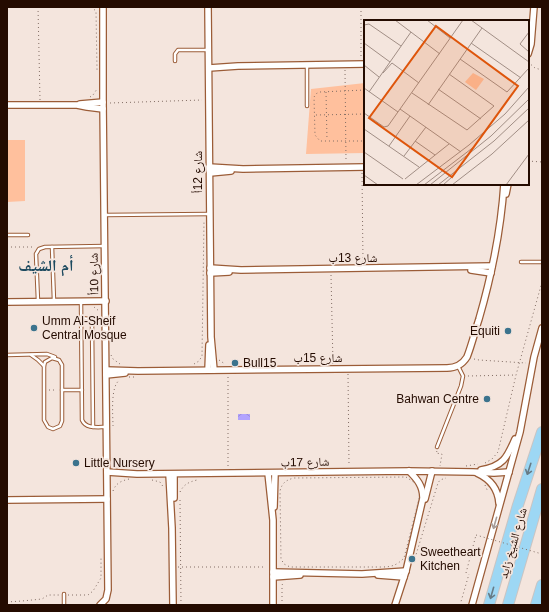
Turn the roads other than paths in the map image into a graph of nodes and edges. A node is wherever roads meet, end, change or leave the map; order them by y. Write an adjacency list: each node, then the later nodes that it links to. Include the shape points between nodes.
1 (103, 7): 11 (street, شارع 10أ)
2 (208, 7): 4 (street, شارع 12أ)
3 (534, 7): 5 (street)
4 (209, 50): 6 (lane, via 178,50); 9 (street, شارع 12أ)
5 (529, 51)
6 (175, 61)
7 (307, 64): 8 (street); 9 (street); 12 (lane)
8 (363, 64)
9 (209, 65): 14 (street, شارع 12أ)
10 (7, 105): 11 (street)
11 (103, 105): 19 (street, شارع 10أ)
12 (307, 106)
13 (363, 167): 14 (street)
14 (210, 170): 18 (street, شارع 12أ)
15 (504, 185): 17 (street)
16 (508, 185): 17 (street)
17 (502, 208): 26 (street)
18 (207, 214): 19 (lane); 28 (street, شارع 12أ)
19 (105, 215): 22 (street, شارع 10أ)
20 (7, 236): 21 (lane)
21 (28, 236)
22 (105, 246): 23 (lane); 30 (street, شارع 10أ)
23 (52, 247): 32 (lane, via 37,250); 33 (lane)
24 (521, 262): 25 (lane)
25 (542, 262)
26 (492, 266): 27 (street, شارع 13ب); 29 (street)
27 (465, 268): 28 (street, شارع 13ب); 29 (street, شارع 13ب)
28 (210, 270): 44 (street, شارع 12أ)
29 (491, 273): 43 (street, via 468,354)
30 (106, 301): 34 (street); 37 (street, شارع 10أ)
31 (7, 302): 32 (street)
32 (38, 302): 33 (street)
33 (54, 302): 34 (street)
34 (81, 303): 35 (lane)
35 (82, 318): 36 (lane, via 90,318); 47 (lane)
36 (92, 322): 37 (lane); 49 (lane)
37 (103, 322): 45 (street, شارع 10أ)
38 (542, 328): 48 (street)
39 (7, 355): 40 (lane)
40 (30, 355): 41 (lane, via 49,354); 42 (lane)
41 (57, 358): 42 (lane, via 47,360); 46 (lane, via 62,365)
42 (44, 366): 46 (lane, via 45,423 53,429 62,421)
43 (458, 366): 44 (street, شارع 15ب); 52 (lane, via 463,376 461,386)
44 (211, 370): 45 (street, شارع 15ب)
45 (106, 372): 50 (street, شارع 10أ)
46 (62, 390): 47 (lane)
47 (82, 390): 49 (lane, via 83,422)
48 (522, 424): 55 (street, شارع 17ب, via 504,460 493,468); 56 (street)
49 (94, 427): 50 (lane)
50 (110, 427): 58 (street, شارع 10أ)
51 (542, 432): 75 (highway, one-way to 75)
52 (437, 447)
53 (409, 471): 54 (street, شارع 17ب); 57 (street, شارع 17ب); 64 (street, via 420,483 423,492)
54 (432, 471): 55 (street, شارع 17ب); 64 (street)
55 (473, 472): 56 (street, شارع 17ب); 63 (street, شارع 17ب, via 487,478 494,485 498,493)
56 (509, 472): 63 (street)
57 (272, 473): 59 (street, شارع 17ب); 65 (street)
58 (107, 474): 59 (street, شارع 17ب); 61 (street, شارع 10أ)
59 (172, 474): 71 (street)
60 (542, 489): 76 (highway, شارع الشيخ زايد)
61 (107, 499): 62 (street); 70 (street, شارع 10أ, via 108,590 106,599)
62 (7, 500)
63 (499, 508): 74 (street, one-way to 74)
64 (417, 524): 66 (street)
65 (272, 572): 66 (street); 72 (street)
66 (405, 574): 73 (street)
67 (542, 585): 77 (highway)
68 (64, 595): 69 (lane)
69 (64, 605)
70 (100, 605)
71 (173, 605)
72 (273, 605)
73 (395, 605)
74 (472, 605)
75 (488, 605)
76 (508, 605)
77 (536, 605)

